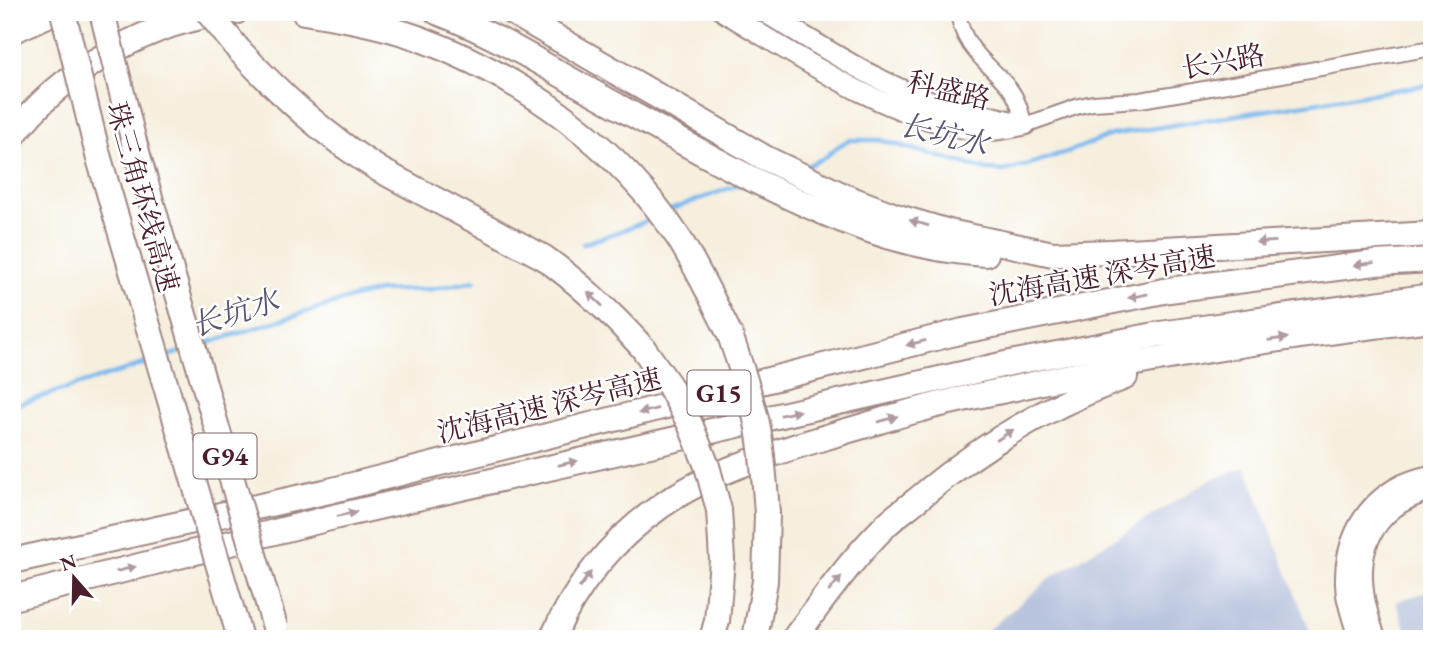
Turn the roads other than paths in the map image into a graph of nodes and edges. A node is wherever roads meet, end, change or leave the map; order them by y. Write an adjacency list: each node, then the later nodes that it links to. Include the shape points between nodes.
1 (54, 12): 12 (highway)
2 (62, 12): 28 (highway, 珠三角环线高速 / G94, bridge, via 98,155)
3 (102, 12): 27 (highway, 珠三角环线高速 / G94, bridge, via 134,142)
4 (208, 12): 30 (highway, one-way to 4, bridge, via 722,560 719,510 690,424 643,348 594,297 543,257 411,187 354,153 303,114 238,50)
5 (235, 12): 15 (highway, via 180,22 94,62 25,119)
6 (304, 12): 31 (highway, bridge, via 416,37 473,61 526,90 577,127 649,198 706,285 730,335 757,423 767,514 765,581)
7 (437, 12): 17 (highway, via 516,49 684,144 861,229 966,253)
8 (512, 12): 17 (highway, one-way to 8, via 949,232 846,197 765,158)
9 (724, 12): 14 (street, 科盛路, via 889,105 968,130)
10 (764, 12): 14 (street, 科盛路, via 865,72 914,95)
11 (958, 12): 14 (street, via 970,45 1010,89)
12 (12, 31)
13 (1432, 48): 14 (street, 长兴路, via 1171,95 1093,103)
14 (1025, 125)
15 (12, 137)
16 (1432, 234): 17 (highway, one-way to 17)
17 (1053, 254)
18 (1432, 260): 25 (highway, 沈海高速 深岑高速 / G15, one-way to 25, via 1169,290 963,331 329,491)
19 (1432, 296): 26 (highway, G15, one-way to 19, via 338,516 1010,363 1173,332)
20 (1432, 319): 21 (highway, one-way to 20)
21 (1230, 346): 29 (highway, one-way to 21, via 580,586 612,547 661,506 729,471 922,408); 32 (highway, one-way to 21, via 886,526 948,473 1008,432 1097,387)
22 (1432, 475): 24 (street, via 1412,480 1383,497)
23 (1432, 490): 24 (street, via 1404,499)
24 (1368, 525): 33 (street, via 1355,533 1345,572); 34 (street, via 1363,586)
25 (12, 561)
26 (12, 598)
27 (276, 633)
28 (240, 638)
29 (552, 639)
30 (712, 639)
31 (755, 639)
32 (794, 639)
33 (1359, 639)
34 (1376, 639)

